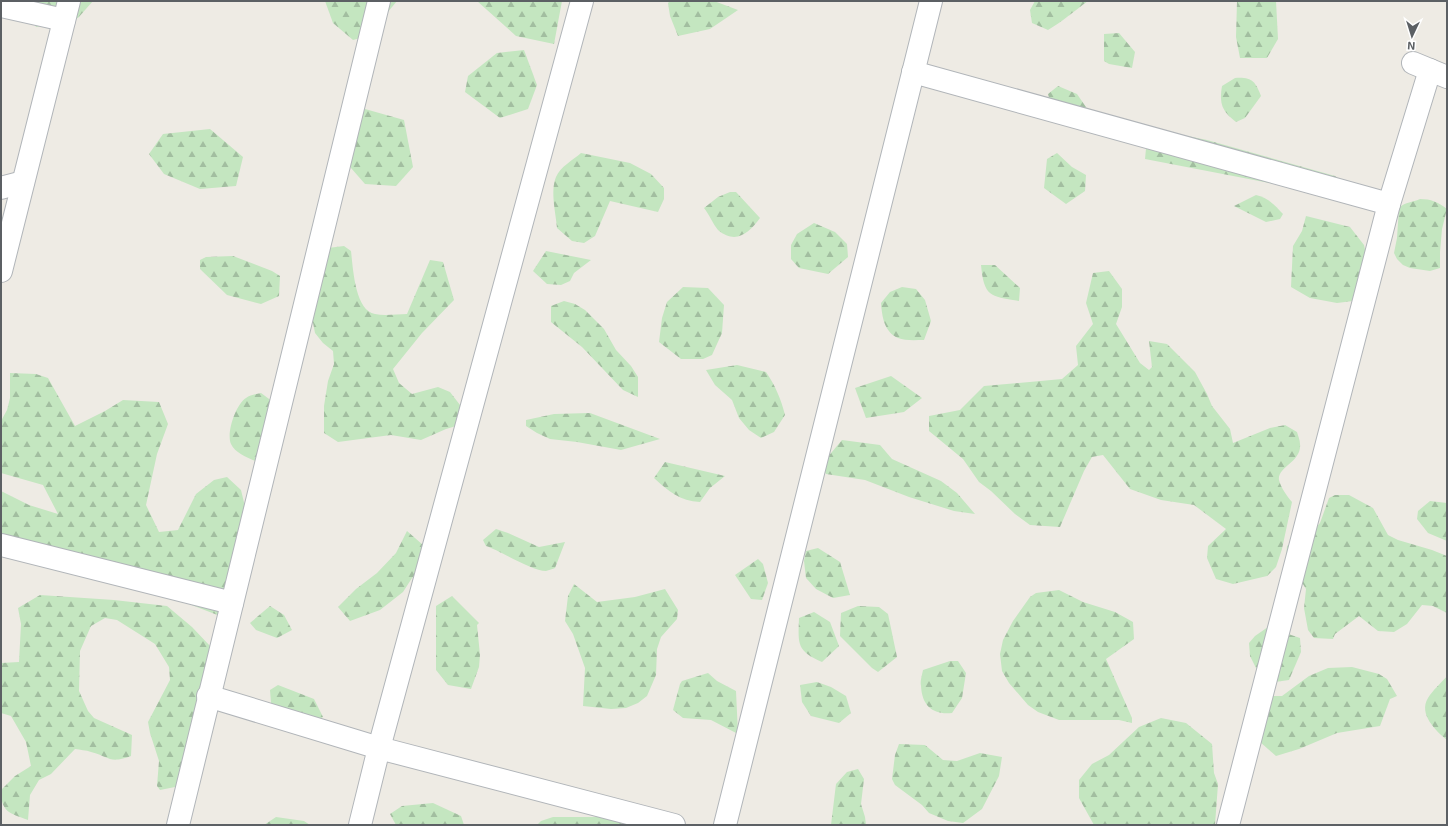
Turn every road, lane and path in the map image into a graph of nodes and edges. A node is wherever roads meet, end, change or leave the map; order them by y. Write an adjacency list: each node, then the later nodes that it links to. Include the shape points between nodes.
1 (379, 1): 13 (street)
2 (582, 1): 15 (street)
3 (931, 1): 7 (street)
4 (1, 6): 5 (street)
5 (67, 11): 8 (street)
6 (1430, 70): 10 (street)
7 (912, 72): 10 (street); 19 (street)
8 (23, 182): 9 (street); 11 (street)
9 (1, 188)
10 (1389, 204): 20 (street)
11 (1, 271)
12 (1, 545): 13 (street)
13 (232, 603): 14 (street)
14 (208, 696): 15 (street); 16 (street)
15 (379, 748): 17 (street); 18 (street)
16 (178, 825)
17 (360, 825)
18 (674, 825)
19 (725, 825)
20 (1228, 825)

